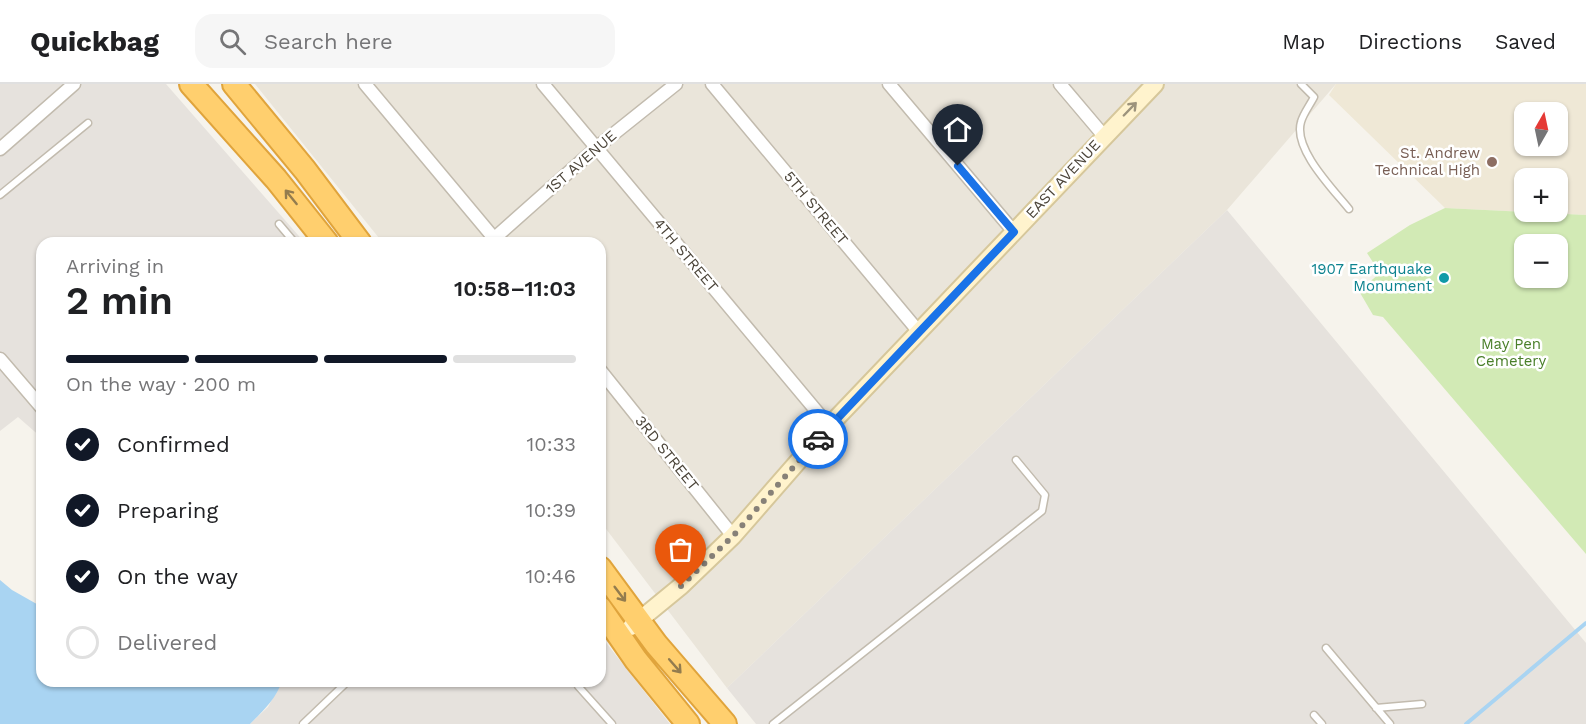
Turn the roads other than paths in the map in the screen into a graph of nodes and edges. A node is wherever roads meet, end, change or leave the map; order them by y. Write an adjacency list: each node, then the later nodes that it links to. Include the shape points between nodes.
1 (74, 84): 15 (street)
2 (191, 84): 23 (highway, one-way to 2)
3 (224, 84): 17 (highway)
4 (234, 84): 17 (highway)
5 (365, 84): 25 (street)
6 (543, 84): 16 (street, 4TH STREET)
7 (676, 84): 16 (street, 1ST AVENUE)
8 (712, 84): 27 (street, 5TH STREET)
9 (889, 84): 21 (street)
10 (1060, 84): 14 (street)
11 (1155, 84): 14 (main road, EAST AVENUE, one-way to 11)
12 (1301, 84): 19 (lane, via 1314,97 1300,122 1300,139 1310,159)
13 (88, 123): 18 (lane)
14 (1104, 136): 21 (main road, EAST AVENUE)
15 (0, 148)
16 (596, 148): 26 (street, 1ST AVENUE); 31 (street, 4TH STREET)
17 (313, 181): 24 (highway)
18 (0, 195)
19 (1349, 209)
20 (279, 224): 22 (lane)
21 (1014, 232): 27 (main road, EAST AVENUE)
22 (290, 237)
23 (322, 237)
24 (355, 237)
25 (490, 237)
26 (499, 237)
27 (919, 332): 31 (main road, EAST AVENUE)
28 (0, 359): 30 (street)
29 (606, 377): 33 (street, 3RD STREET)
30 (36, 401)
31 (829, 426): 33 (main road, EAST AVENUE)
32 (1016, 460): 48 (lane, via 1046,495 1042,511)
33 (733, 536): 36 (main road, EAST AVENUE)
34 (606, 576): 36 (highway, one-way to 36)
35 (606, 616): 37 (highway)
36 (639, 620): 37 (main road, EAST AVENUE); 47 (highway, one-way to 47)
37 (621, 636): 46 (highway)
38 (1326, 648): 42 (lane)
39 (342, 687): 44 (lane)
40 (579, 687): 45 (lane)
41 (1422, 704): 42 (lane)
42 (1376, 708): 50 (lane)
43 (1314, 715): 49 (lane)
44 (303, 724)
45 (612, 724)
46 (688, 724)
47 (725, 724)
48 (773, 724)
49 (1322, 724)
50 (1390, 724)

